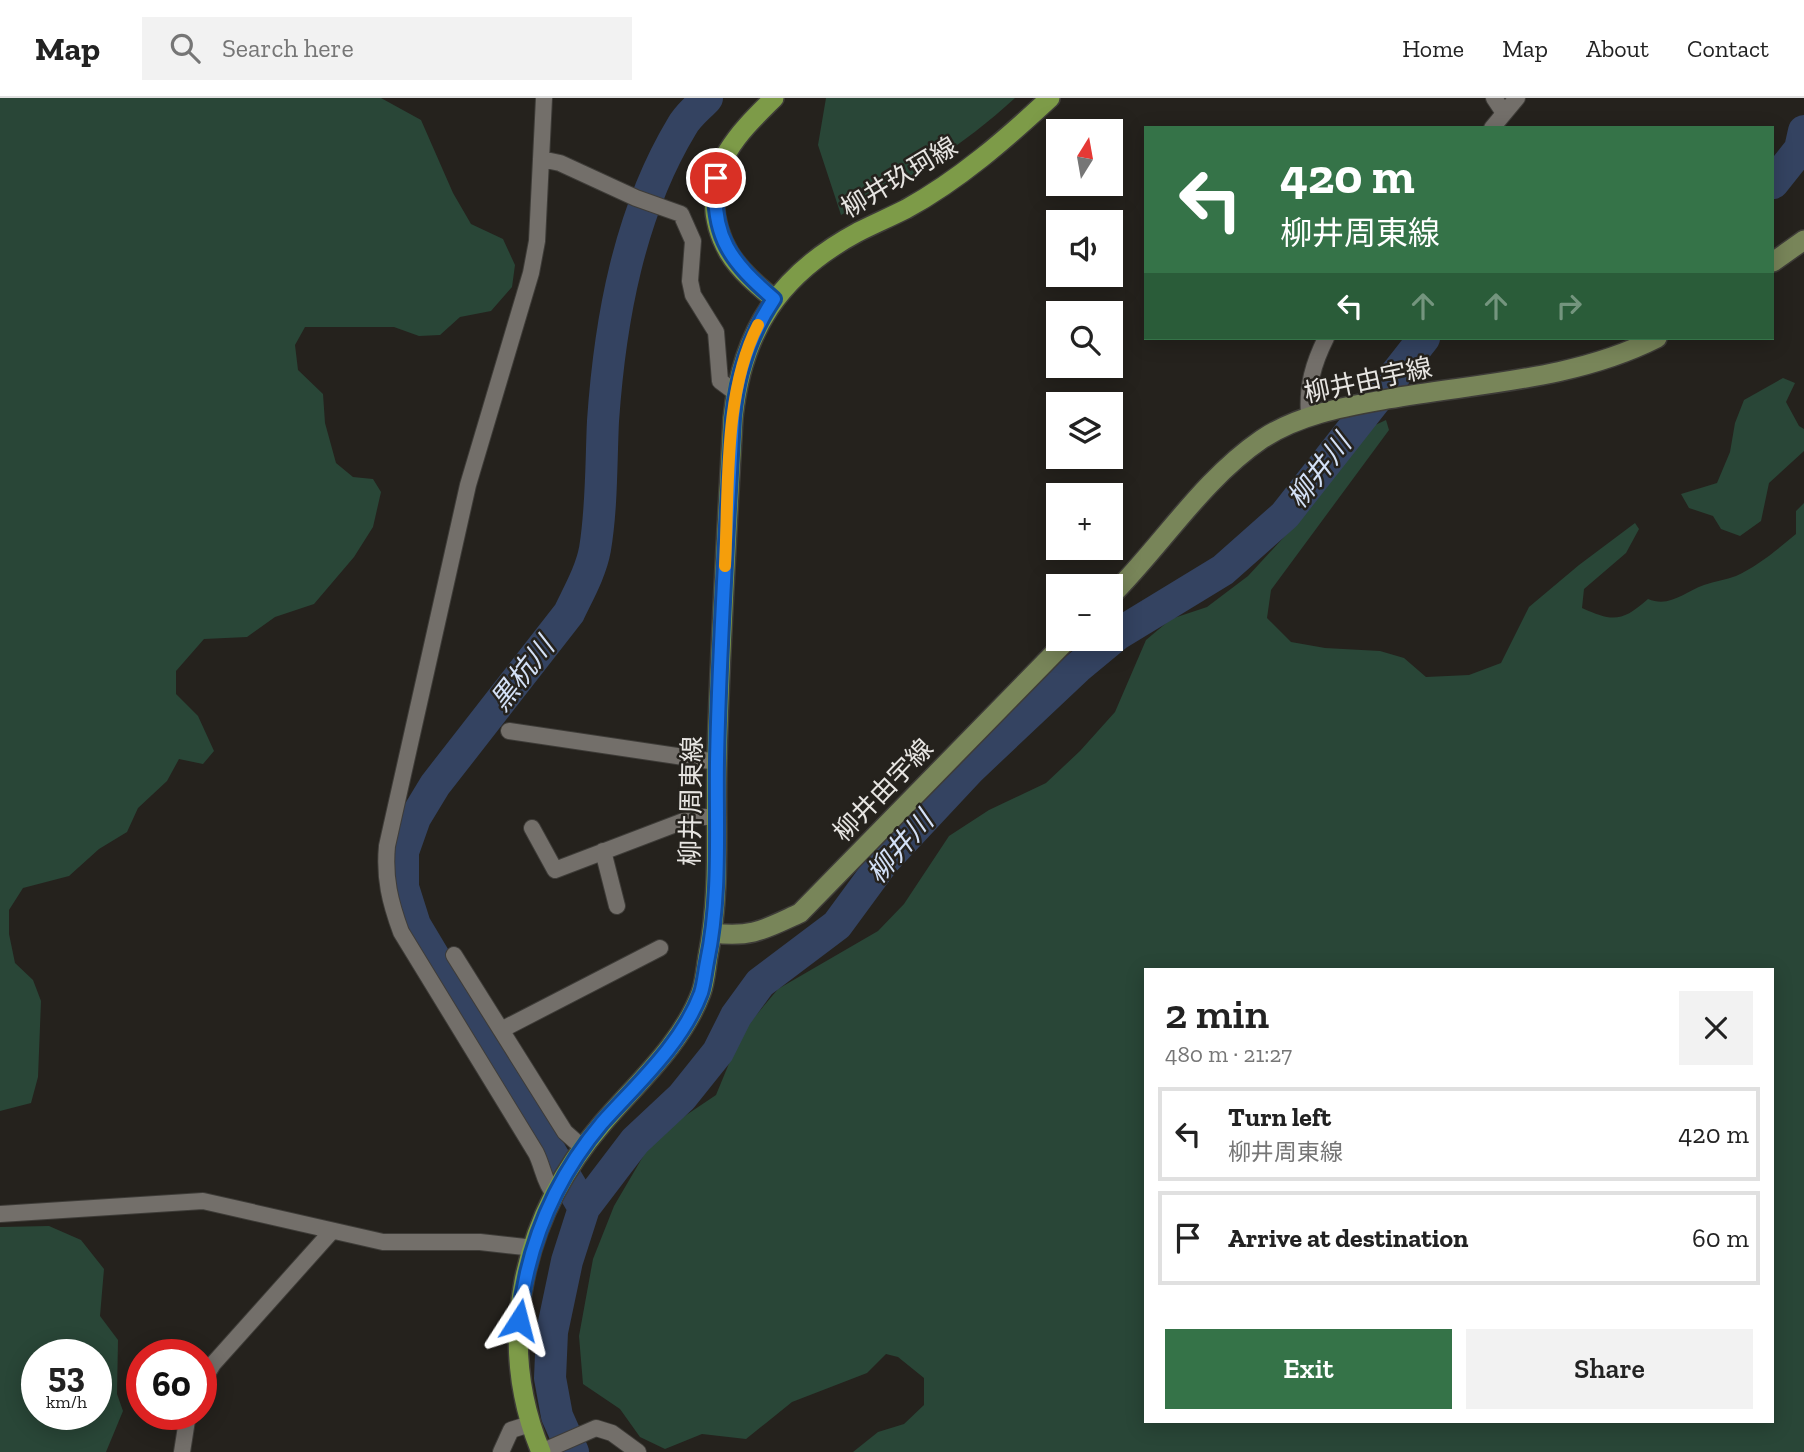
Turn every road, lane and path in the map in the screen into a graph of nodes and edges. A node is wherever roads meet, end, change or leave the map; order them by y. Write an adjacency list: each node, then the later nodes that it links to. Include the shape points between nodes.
1 (544, 98): 8 (street)
2 (774, 98): 11 (main road, via 726,152 716,178 714,205 729,253)
3 (1050, 98): 11 (main road, 柳井玖珂線, via 951,180 821,255)
4 (1494, 98): 6 (street)
5 (1517, 98): 6 (street)
6 (1504, 113): 7 (street)
7 (1494, 126)
8 (541, 159): 14 (street, via 681,214 693,241 693,295 716,332 720,381); 29 (street, via 531,273 454,546 385,872 401,932 536,1153 546,1185)
9 (1804, 240): 10 (main road)
10 (1774, 261)
11 (774, 299): 14 (main road, 柳井周東線, via 748,345)
12 (1325, 340): 15 (street, via 1313,364)
13 (1652, 340): 15 (main road, 柳井由宇線, via 1562,372)
14 (736, 393): 19 (main road, 柳井周東線)
15 (1309, 415): 16 (main road, 柳井由宇線, via 1264,438 1228,466)
16 (1123, 583)
17 (1056, 651): 24 (main road, 柳井由宇線, via 800,913 759,932 738,936)
18 (509, 730): 19 (street)
19 (717, 762): 20 (main road, 柳井周東線)
20 (717, 817): 22 (street, via 697,817); 24 (main road, 柳井周東線)
21 (532, 828): 22 (street, via 555,870)
22 (603, 851): 23 (street)
23 (617, 906)
24 (713, 933): 28 (main road, 柳井周東線, via 701,992 685,1024)
25 (660, 948): 27 (street)
26 (454, 955): 27 (street)
27 (501, 1030): 28 (street)
28 (578, 1154): 29 (main road, 柳井周東線)
29 (555, 1192): 32 (main road, 柳井周東線)
30 (0, 1214): 31 (street, via 203,1201)
31 (332, 1231): 32 (street, via 383,1242 480,1242); 33 (street)
32 (534, 1248): 34 (main road, 柳井周東線, via 516,1343)
33 (217, 1360)
34 (530, 1424): 36 (main road, 柳井周東線); 38 (street, via 511,1430)
35 (185, 1430): 37 (street)
36 (544, 1451): 39 (street, via 596,1428 612,1433)
37 (182, 1452)
38 (501, 1452)
39 (638, 1452)

